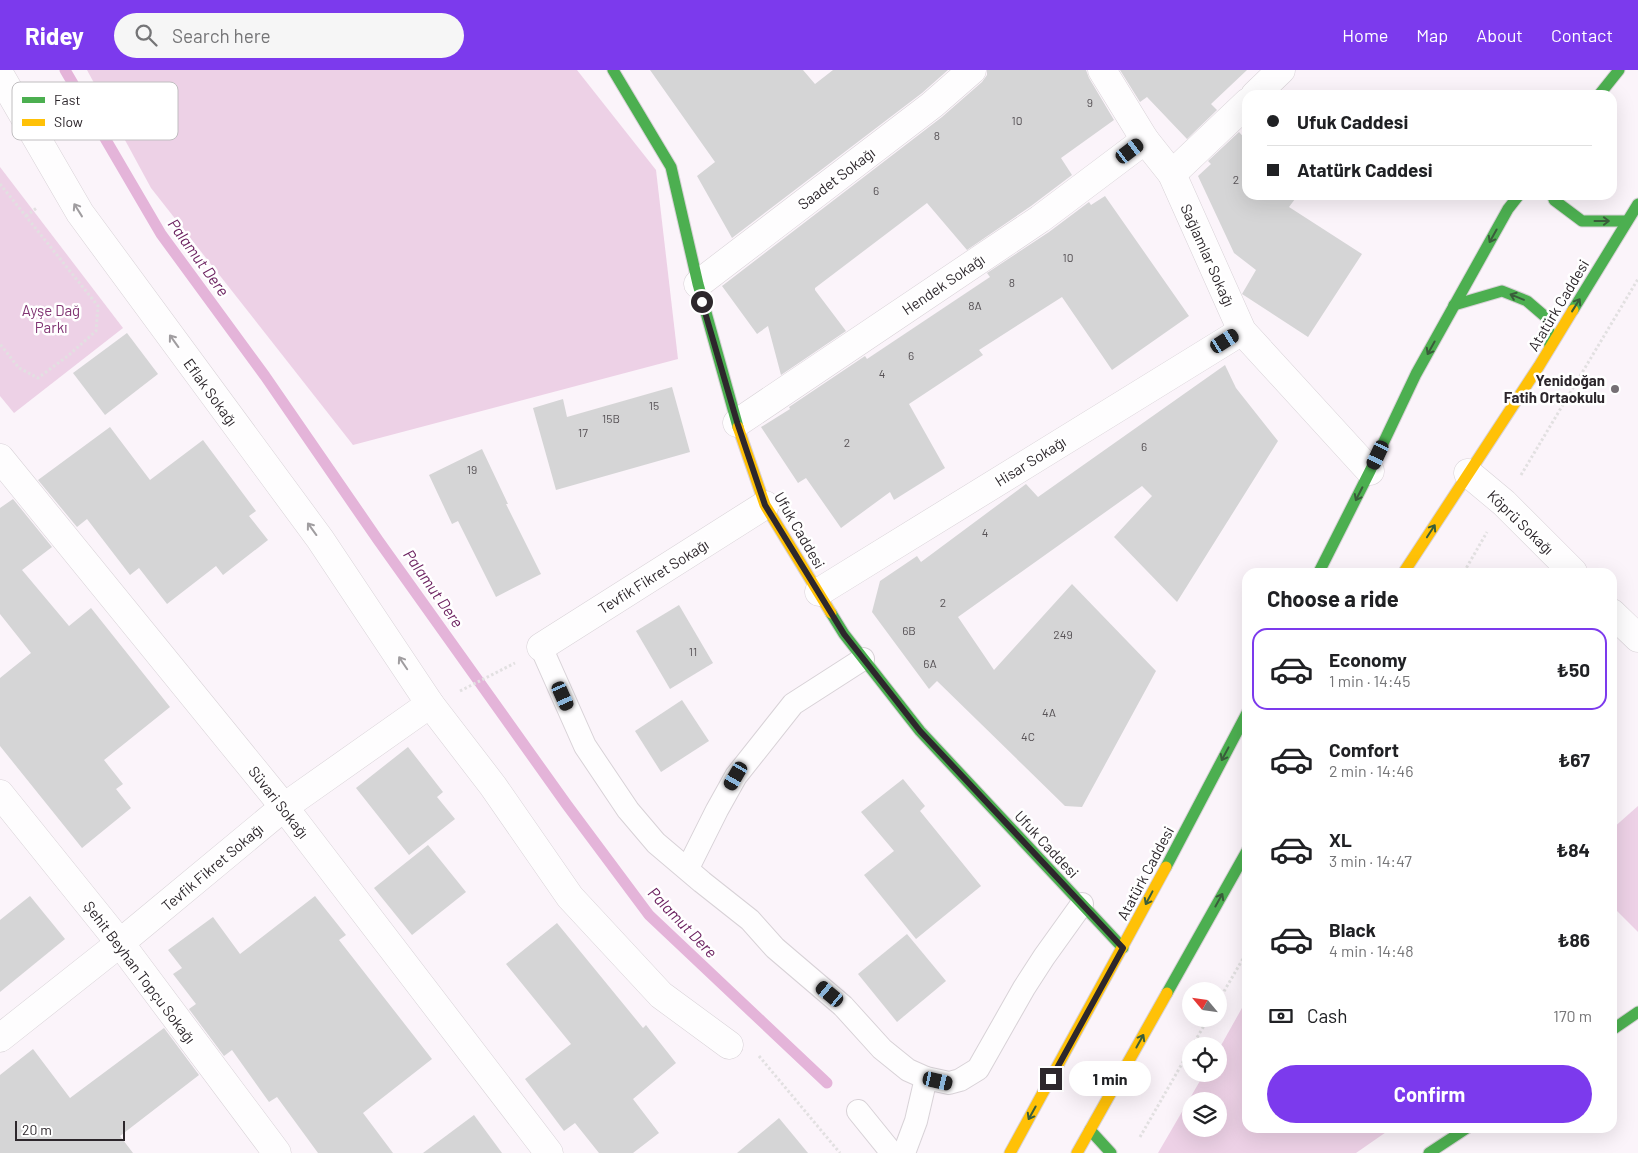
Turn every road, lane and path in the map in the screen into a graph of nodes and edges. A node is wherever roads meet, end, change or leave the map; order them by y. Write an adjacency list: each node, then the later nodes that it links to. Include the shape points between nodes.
1 (613, 70): 23 (main road, Ufuk Caddesi, via 671,167)
2 (972, 70): 23 (street, Saadet Sokağı, via 932,105)
3 (1102, 70): 15 (street, Sağlamlar Sokağı)
4 (1281, 70): 7 (street)
5 (1619, 70): 8 (main road)
6 (0, 75): 10 (street, Eflak Sokağı)
7 (1260, 90)
8 (1603, 90)
9 (0, 91): 12 (street)
10 (12, 96)
11 (1242, 108): 16 (street)
12 (12, 109)
13 (33, 140): 18 (street)
14 (38, 140): 18 (street, Eflak Sokağı)
15 (1145, 140): 16 (street, Sağlamlar Sokağı); 28 (street, Hendek Sokağı, via 1040,219)
16 (1172, 174): 25 (street, Sağlamlar Sokağı)
17 (0, 184): 26 (path, via 98,306 96,331 38,378 19,368)
18 (65, 187): 45 (street, Eflak Sokağı, one-way to 18, via 320,539 80,214)
19 (1515, 200): 24 (main road, one-way to 24)
20 (1554, 200): 21 (main road, one-way to 21, via 1582,221)
21 (1634, 213): 27 (main road, Atatürk Caddesi, one-way to 21)
22 (1638, 279): 32 (path)
23 (698, 284): 28 (main road, Ufuk Caddesi)
24 (1454, 305): 27 (main road, one-way to 24, via 1548,319 1527,301 1502,291); 30 (main road, one-way to 30, via 1416,374)
25 (1242, 331): 30 (street, Sağlamlar Sokağı); 38 (street, Hisar Sokağı)
26 (0, 344)
27 (1550, 347): 31 (main road, Atatürk Caddesi)
28 (737, 422): 33 (main road, Ufuk Caddesi)
29 (0, 458): 48 (street, Süvari Sokağı)
30 (1370, 471): 34 (main road, one-way to 34)
31 (1468, 473): 32 (street, Köprü Sokağı); 35 (main road, Atatürk Caddesi, one-way to 31)
32 (1504, 503): 36 (path); 37 (street, Köprü Sokağı)
33 (765, 505): 38 (main road, Ufuk Caddesi); 41 (street, Tevfik Fikret Sokağı)
34 (1321, 568)
35 (1407, 568)
36 (1466, 568)
37 (1568, 568)
38 (819, 592): 42 (main road, Ufuk Caddesi)
39 (1617, 618): 40 (street)
40 (1638, 638)
41 (541, 647): 50 (lane, via 585,746 628,810 656,843)
42 (863, 659): 50 (lane, via 793,704 736,776); 51 (main road, Ufuk Caddesi, via 920,731)
43 (502, 671): 44 (path)
44 (462, 690)
45 (430, 704): 48 (street, Tevfik Fikret Sokağı); 59 (street, Eflak Sokağı, via 493,786 570,897 661,995)
46 (1242, 722): 53 (main road, Atatürk Caddesi, one-way to 53)
47 (0, 794): 52 (street, Şehit Beyhan Topçu Sokağı)
48 (284, 807): 52 (street, Tevfik Fikret Sokağı); 67 (street, Süvari Sokağı)
49 (1242, 860): 63 (main road, one-way to 49)
50 (688, 868): 61 (lane, via 843,1006 882,1049 908,1070)
51 (1082, 904): 53 (main road, Ufuk Caddesi); 61 (lane, via 1024,988 978,1069 949,1083)
52 (120, 943): 58 (street, Tevfik Fikret Sokağı); 66 (street, Şehit Beyhan Topçu Sokağı)
53 (1123, 948): 70 (main road, Atatürk Caddesi, one-way to 70)
54 (1242, 960): 55 (path)
55 (1228, 984)
56 (1638, 1012): 57 (main road)
57 (1617, 1027)
58 (0, 1038)
59 (729, 1045)
60 (1182, 1064): 65 (path)
61 (926, 1078): 69 (lane, via 916,1121)
62 (858, 1112): 68 (lane)
63 (1090, 1130): 71 (main road); 72 (main road)
64 (1459, 1133): 73 (main road)
65 (1136, 1145)
66 (277, 1153)
67 (549, 1153)
68 (892, 1153)
69 (904, 1153)
70 (1010, 1153)
71 (1078, 1153)
72 (1112, 1153)
73 (1429, 1153)

